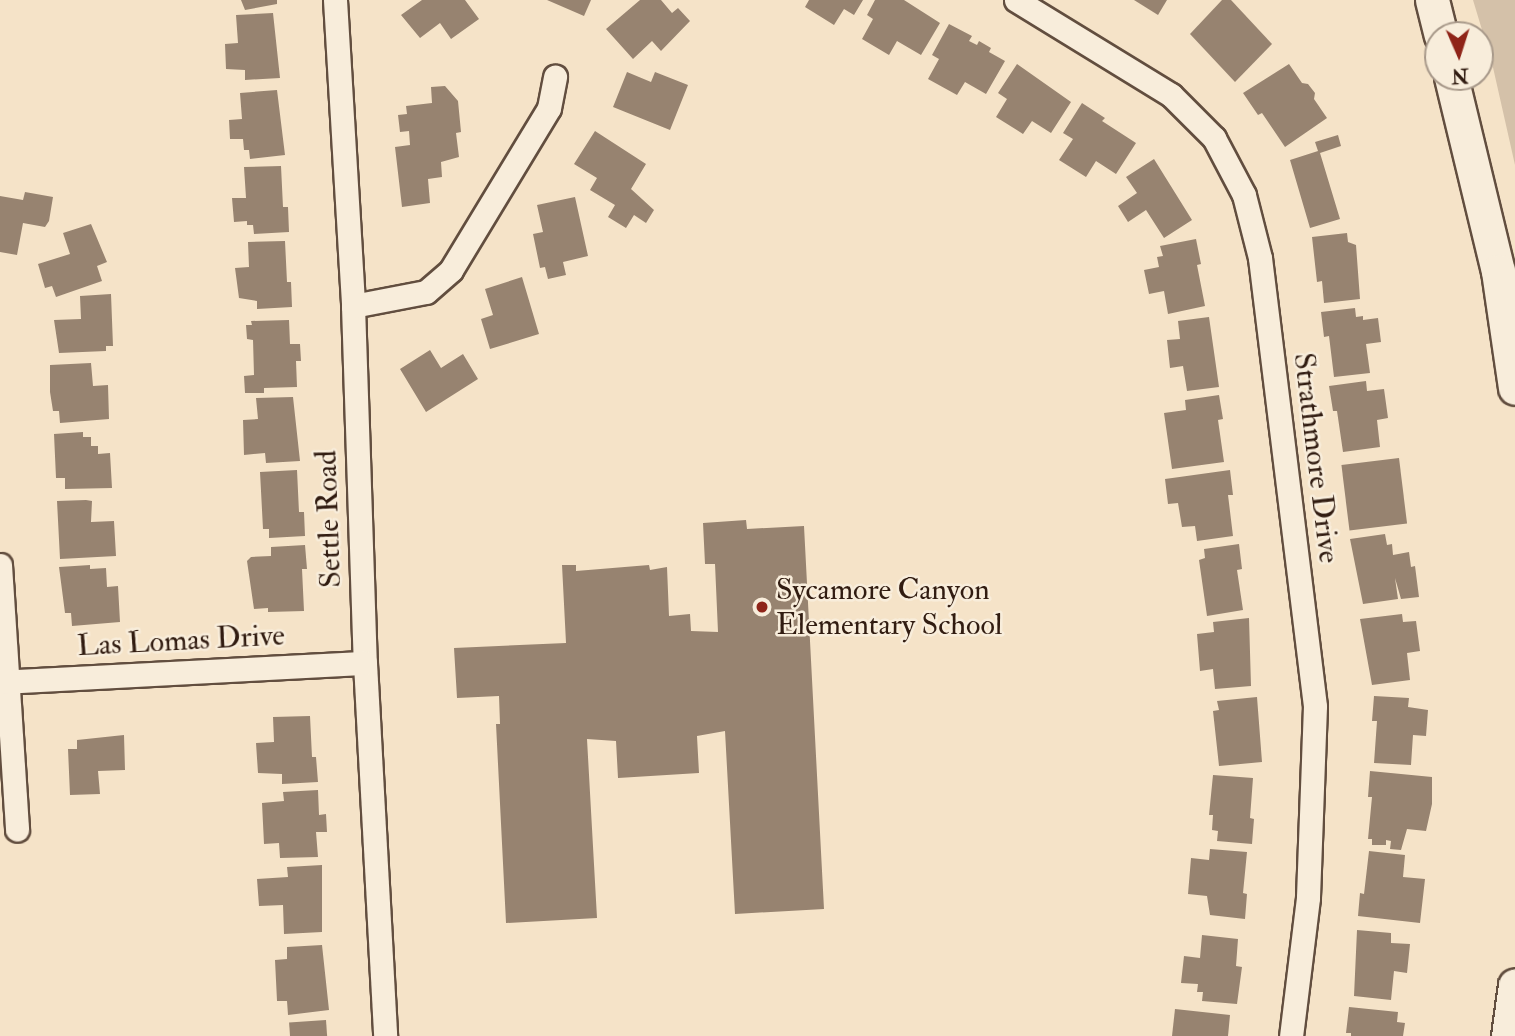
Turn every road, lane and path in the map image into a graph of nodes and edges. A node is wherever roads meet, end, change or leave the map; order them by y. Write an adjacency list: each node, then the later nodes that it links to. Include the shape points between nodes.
1 (335, 0): 8 (street, Settle Road)
2 (1016, 0): 4 (street, Strathmore Drive)
3 (1432, 0): 5 (street)
4 (1051, 9): 16 (street, Strathmore Drive, via 1171,95 1214,138 1244,195 1259,258 1315,706 1308,898)
5 (1437, 21)
6 (555, 78): 8 (street, via 549,108 451,270 426,292)
7 (1454, 91): 9 (street, via 1498,271)
8 (353, 306): 11 (street, Settle Road)
9 (1515, 388)
10 (0, 565): 12 (street)
11 (365, 663): 12 (street, Las Lomas Drive); 15 (street, Settle Road)
12 (3, 682): 13 (street)
13 (17, 829)
14 (1515, 985): 17 (street)
15 (385, 1036)
16 (1291, 1036)
17 (1508, 1036)

